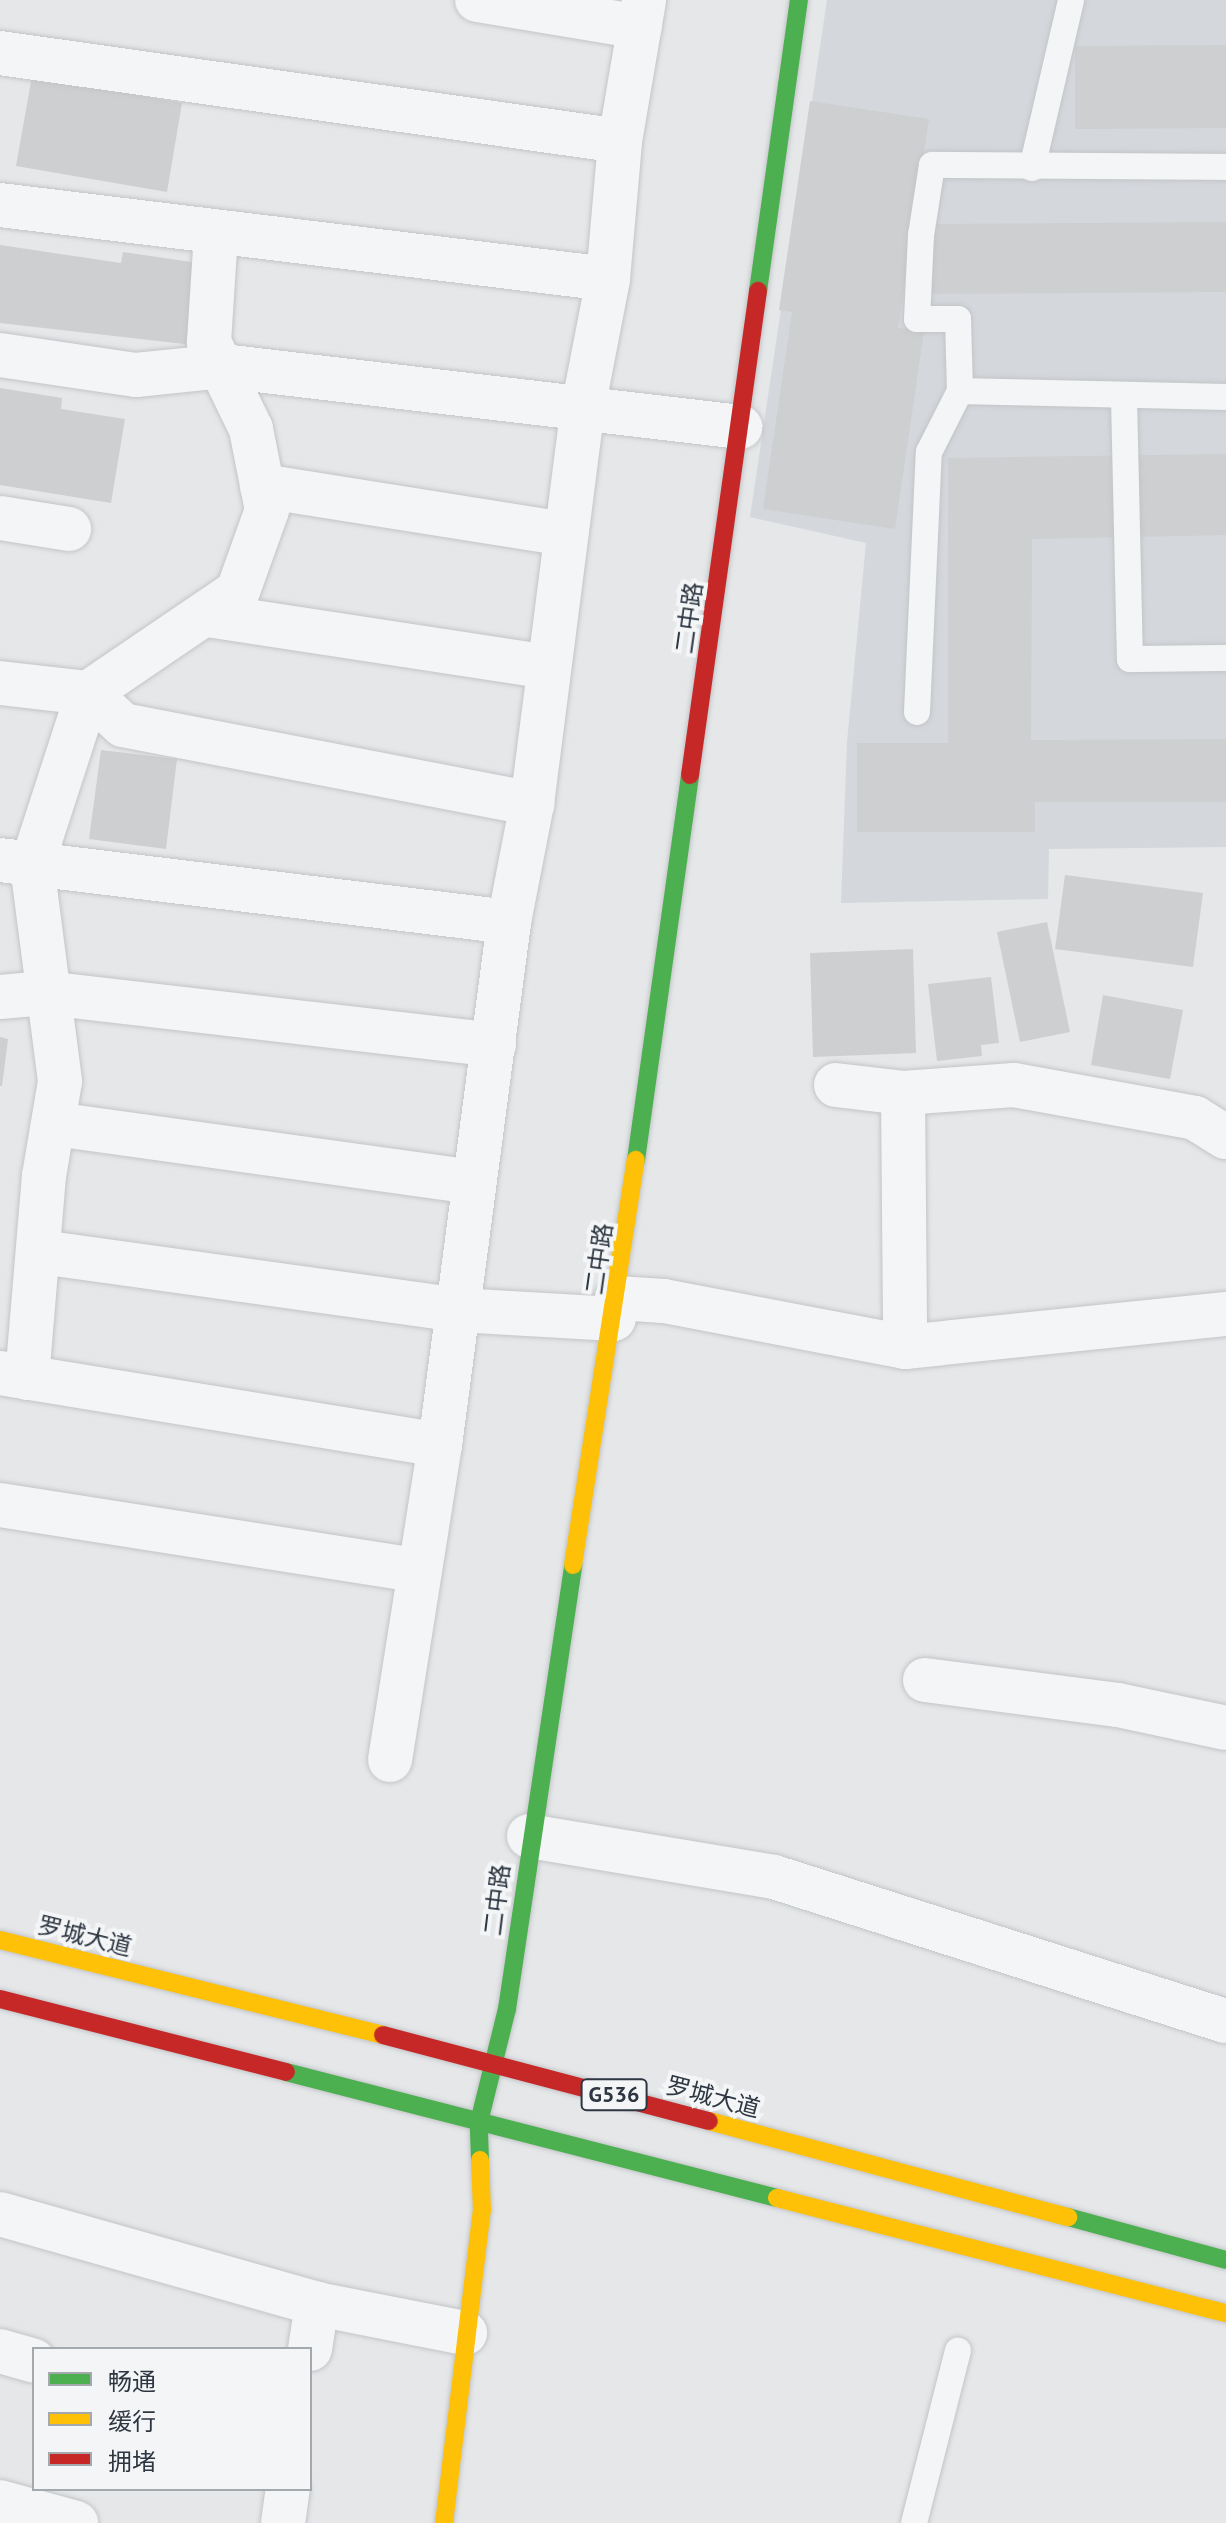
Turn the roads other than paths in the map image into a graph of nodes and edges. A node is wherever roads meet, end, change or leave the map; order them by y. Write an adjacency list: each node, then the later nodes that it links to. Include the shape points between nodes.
1 (477, 0): 4 (street)
2 (799, 0): 18 (main road, 二中路)
3 (1071, 0): 8 (lane)
4 (642, 14): 6 (street)
5 (0, 53): 6 (street)
6 (620, 141): 11 (street)
7 (1226, 167): 8 (lane)
8 (1032, 168): 14 (lane, via 932,165 921,235 917,319 958,319)
9 (0, 205): 10 (street)
10 (216, 233): 11 (street); 13 (street, via 209,342)
11 (608, 279): 17 (street)
12 (0, 355): 13 (street, via 136,375)
13 (223, 366): 17 (street); 19 (street, via 251,429)
14 (960, 391): 16 (lane); 28 (lane, via 929,452)
15 (1226, 397): 16 (lane)
16 (1124, 398): 24 (lane, via 1130,659)
17 (583, 408): 18 (street); 22 (street)
18 (740, 427): 41 (main road, 二中路)
19 (262, 486): 22 (street); 23 (street, via 267,510 238,591)
20 (0, 518): 21 (street)
21 (69, 529)
22 (566, 534): 25 (street)
23 (208, 615): 25 (street); 27 (street)
24 (1226, 658)
25 (548, 667): 29 (street)
26 (0, 683): 27 (street)
27 (88, 693): 29 (street, via 123,725); 30 (street)
28 (917, 712)
29 (532, 804): 31 (street)
30 (16, 863): 31 (street); 32 (street)
31 (509, 922): 34 (street)
32 (46, 993): 33 (street); 34 (street); 37 (street, via 60,1081)
33 (0, 997)
34 (494, 1045): 39 (street)
35 (836, 1085): 36 (street)
36 (903, 1093): 38 (street, via 1014,1085 1195,1118); 44 (street)
37 (55, 1124): 39 (street); 40 (street, via 44,1176)
38 (1226, 1137)
39 (472, 1182): 42 (street)
40 (41, 1252): 42 (street); 45 (street)
41 (616, 1308): 42 (street); 44 (street, via 664,1301); 52 (main road, 二中路)
42 (458, 1310): 46 (street)
43 (1226, 1314): 44 (street)
44 (905, 1347)
45 (14, 1375): 46 (street)
46 (440, 1445): 48 (street)
47 (0, 1505): 48 (street)
48 (420, 1571): 51 (street)
49 (925, 1680): 50 (street, via 1118,1705)
50 (1226, 1728)
51 (390, 1760)
52 (529, 1836): 55 (street, via 774,1877); 56 (main road, 二中路)
53 (0, 1940): 56 (main road, 罗城大道 / G536)
54 (0, 1999): 57 (main road, G536)
55 (1226, 2021)
56 (495, 2063): 57 (main road, 二中路); 59 (main road, 罗城大道 / G536)
57 (479, 2122): 61 (main road, G536); 62 (main road, 二中路, via 482,2210)
58 (0, 2214): 60 (street)
59 (1226, 2260)
60 (317, 2304): 62 (street); 63 (street)
61 (1226, 2313)
62 (465, 2333): 71 (main road, 二中路)
63 (310, 2347)
64 (0, 2351): 66 (street)
65 (958, 2351): 72 (lane)
66 (32, 2360)
67 (288, 2491): 70 (street)
68 (0, 2502): 69 (street)
69 (76, 2523)
70 (283, 2523)
71 (444, 2523)
72 (914, 2523)

